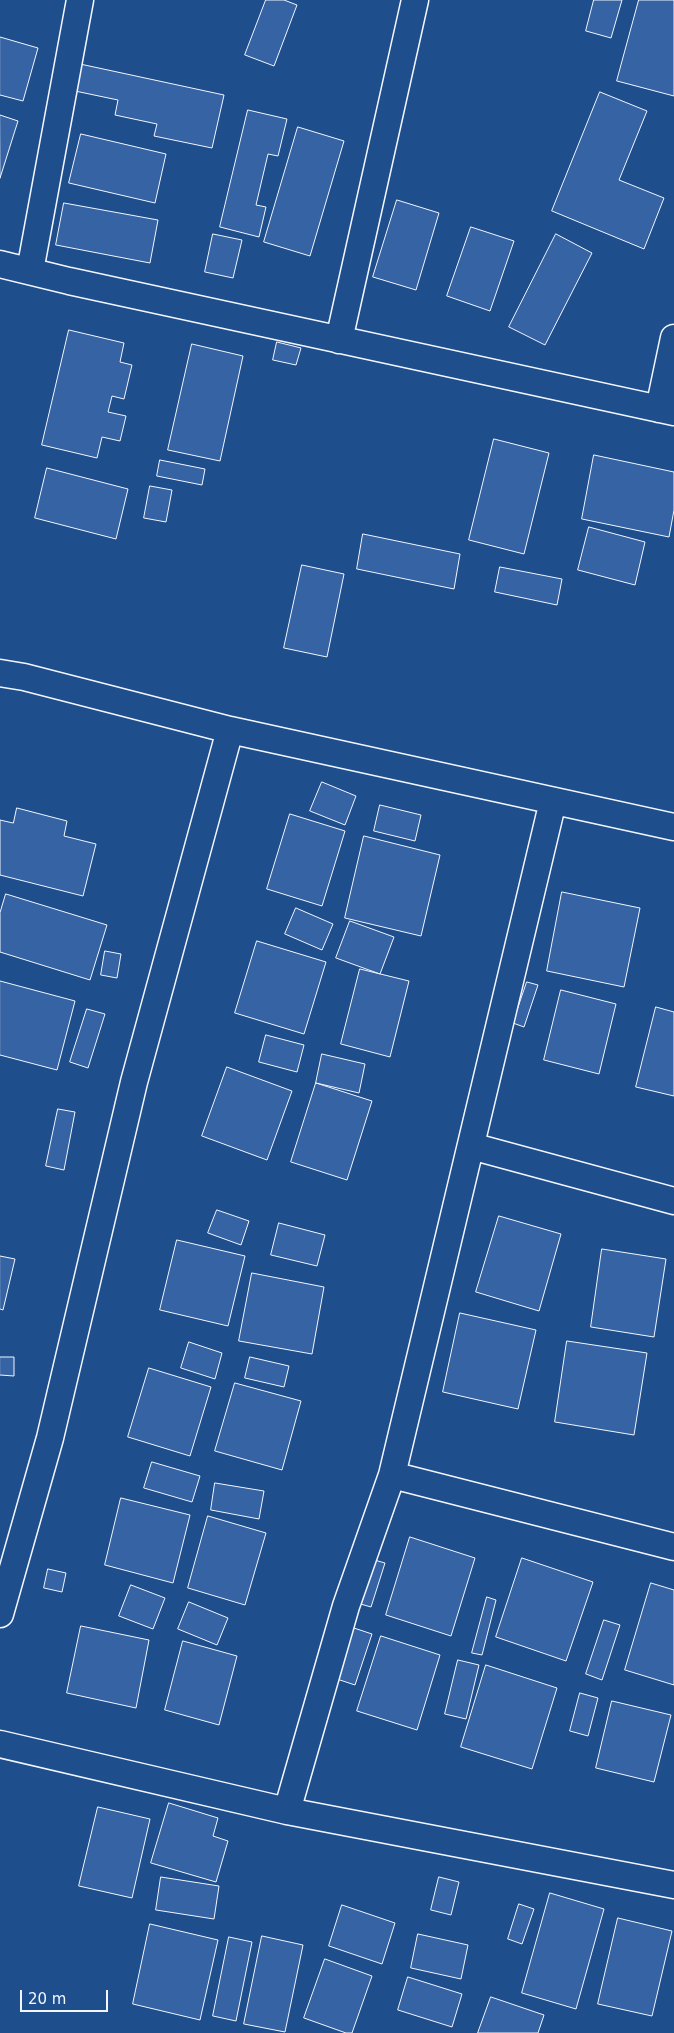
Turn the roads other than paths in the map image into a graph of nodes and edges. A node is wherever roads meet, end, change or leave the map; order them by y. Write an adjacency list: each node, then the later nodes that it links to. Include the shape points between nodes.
1 (80, 0): 4 (street)
2 (415, 0): 6 (street)
3 (0, 264): 4 (street)
4 (30, 271): 6 (street)
5 (674, 338): 7 (street)
6 (339, 340): 7 (street)
7 (667, 410)
8 (0, 673): 9 (street)
9 (230, 730): 10 (street); 16 (street, via 134,1082 50,1438)
10 (553, 801): 11 (street); 12 (street)
11 (674, 827)
12 (472, 1146): 13 (street); 14 (street)
13 (674, 1201)
14 (392, 1475): 15 (street); 18 (street, via 346,1606)
15 (674, 1547)
16 (0, 1614)
17 (0, 1744): 18 (street)
18 (287, 1811): 19 (street)
19 (674, 1885)

